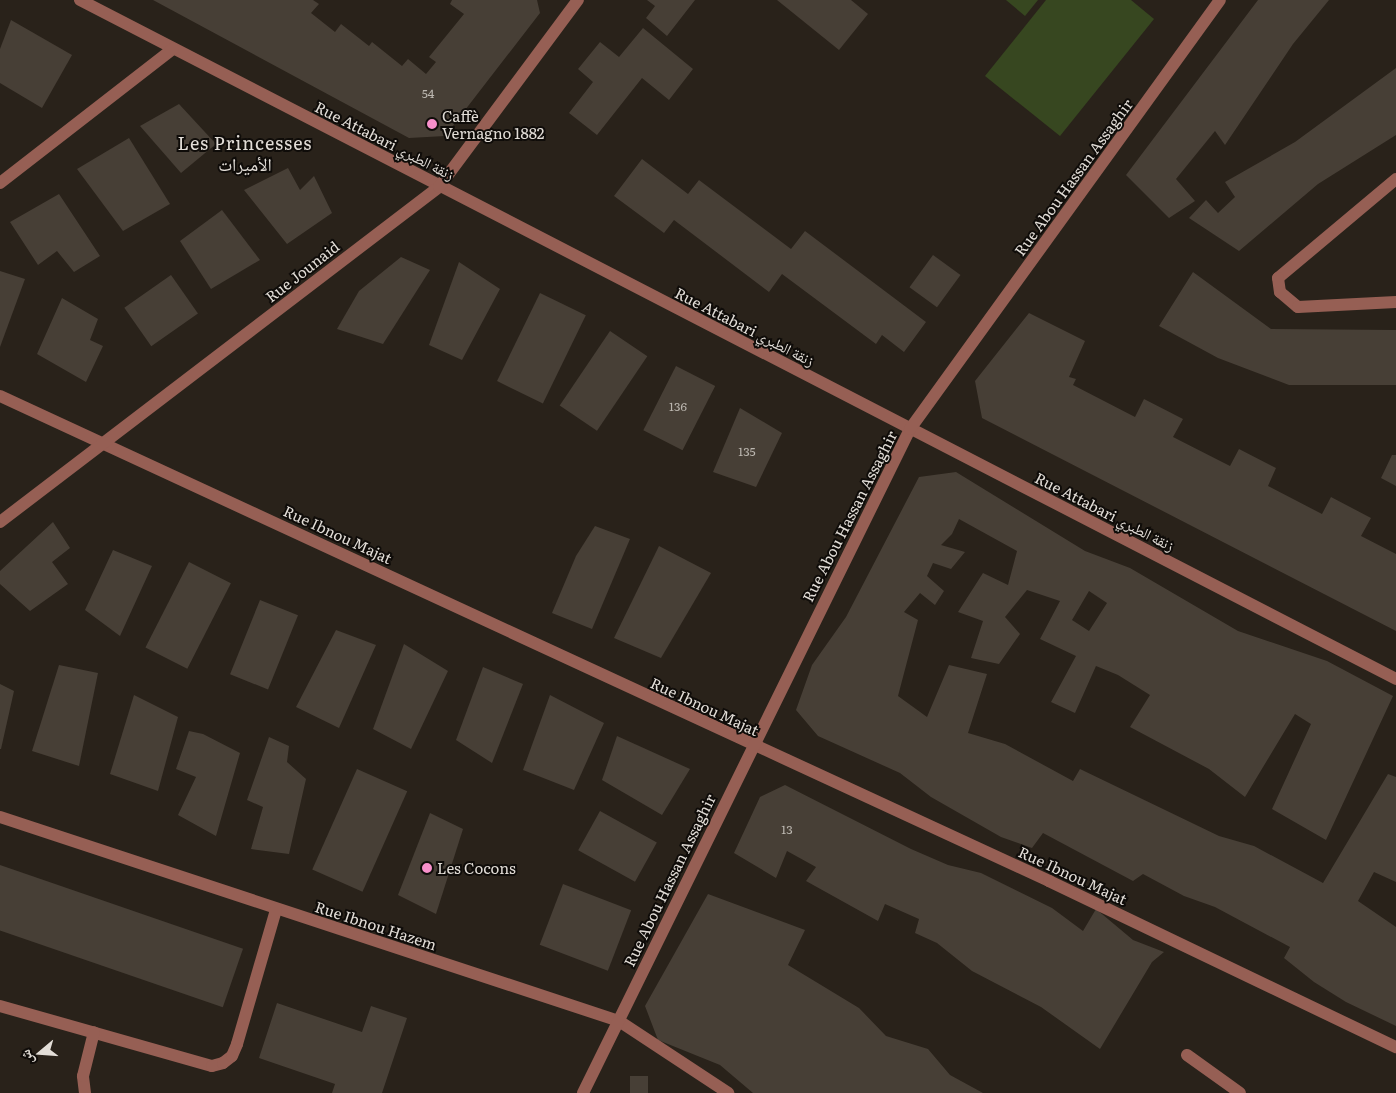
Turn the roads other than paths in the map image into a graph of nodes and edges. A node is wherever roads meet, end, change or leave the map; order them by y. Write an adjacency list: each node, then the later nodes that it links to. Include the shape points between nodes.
1 (80, 0): 4 (street, Rue Attabari زنقة الطبري)
2 (578, 0): 7 (street, Rue Jounaid)
3 (1220, 0): 10 (street, Rue Abou Hassan Assaghir)
4 (173, 49): 6 (street); 7 (street, Rue Attabari زنقة الطبري)
5 (1396, 179): 8 (street, via 1278,278 1280,292 1298,307)
6 (0, 182)
7 (439, 187): 10 (street, Rue Attabari زنقة الطبري); 11 (street, Rue Jounaid)
8 (1396, 302)
9 (0, 396): 11 (street, Rue Ibnou Majat)
10 (910, 430): 13 (street, Rue Attabari زنقة الطبري); 14 (street, Rue Abou Hassan Assaghir)
11 (106, 444): 12 (street, Rue Jounaid); 14 (street, Rue Ibnou Majat)
12 (0, 522)
13 (1396, 679)
14 (752, 745): 18 (street, Rue Abou Hassan Assaghir); 20 (street, Rue Ibnou Majat)
15 (0, 816): 16 (street, Rue Ibnou Hazem)
16 (276, 910): 18 (street, Rue Ibnou Hazem); 19 (street, via 232,1056 223,1064 212,1066)
17 (0, 1006): 19 (street)
18 (618, 1021): 23 (street, Rue Abou Hassan Assaghir); 24 (street, Rue Ibnou Hazem)
19 (94, 1032): 22 (street, via 83,1076)
20 (1396, 1047)
21 (1187, 1055): 25 (street)
22 (85, 1093)
23 (583, 1093)
24 (728, 1093)
25 (1240, 1093)

